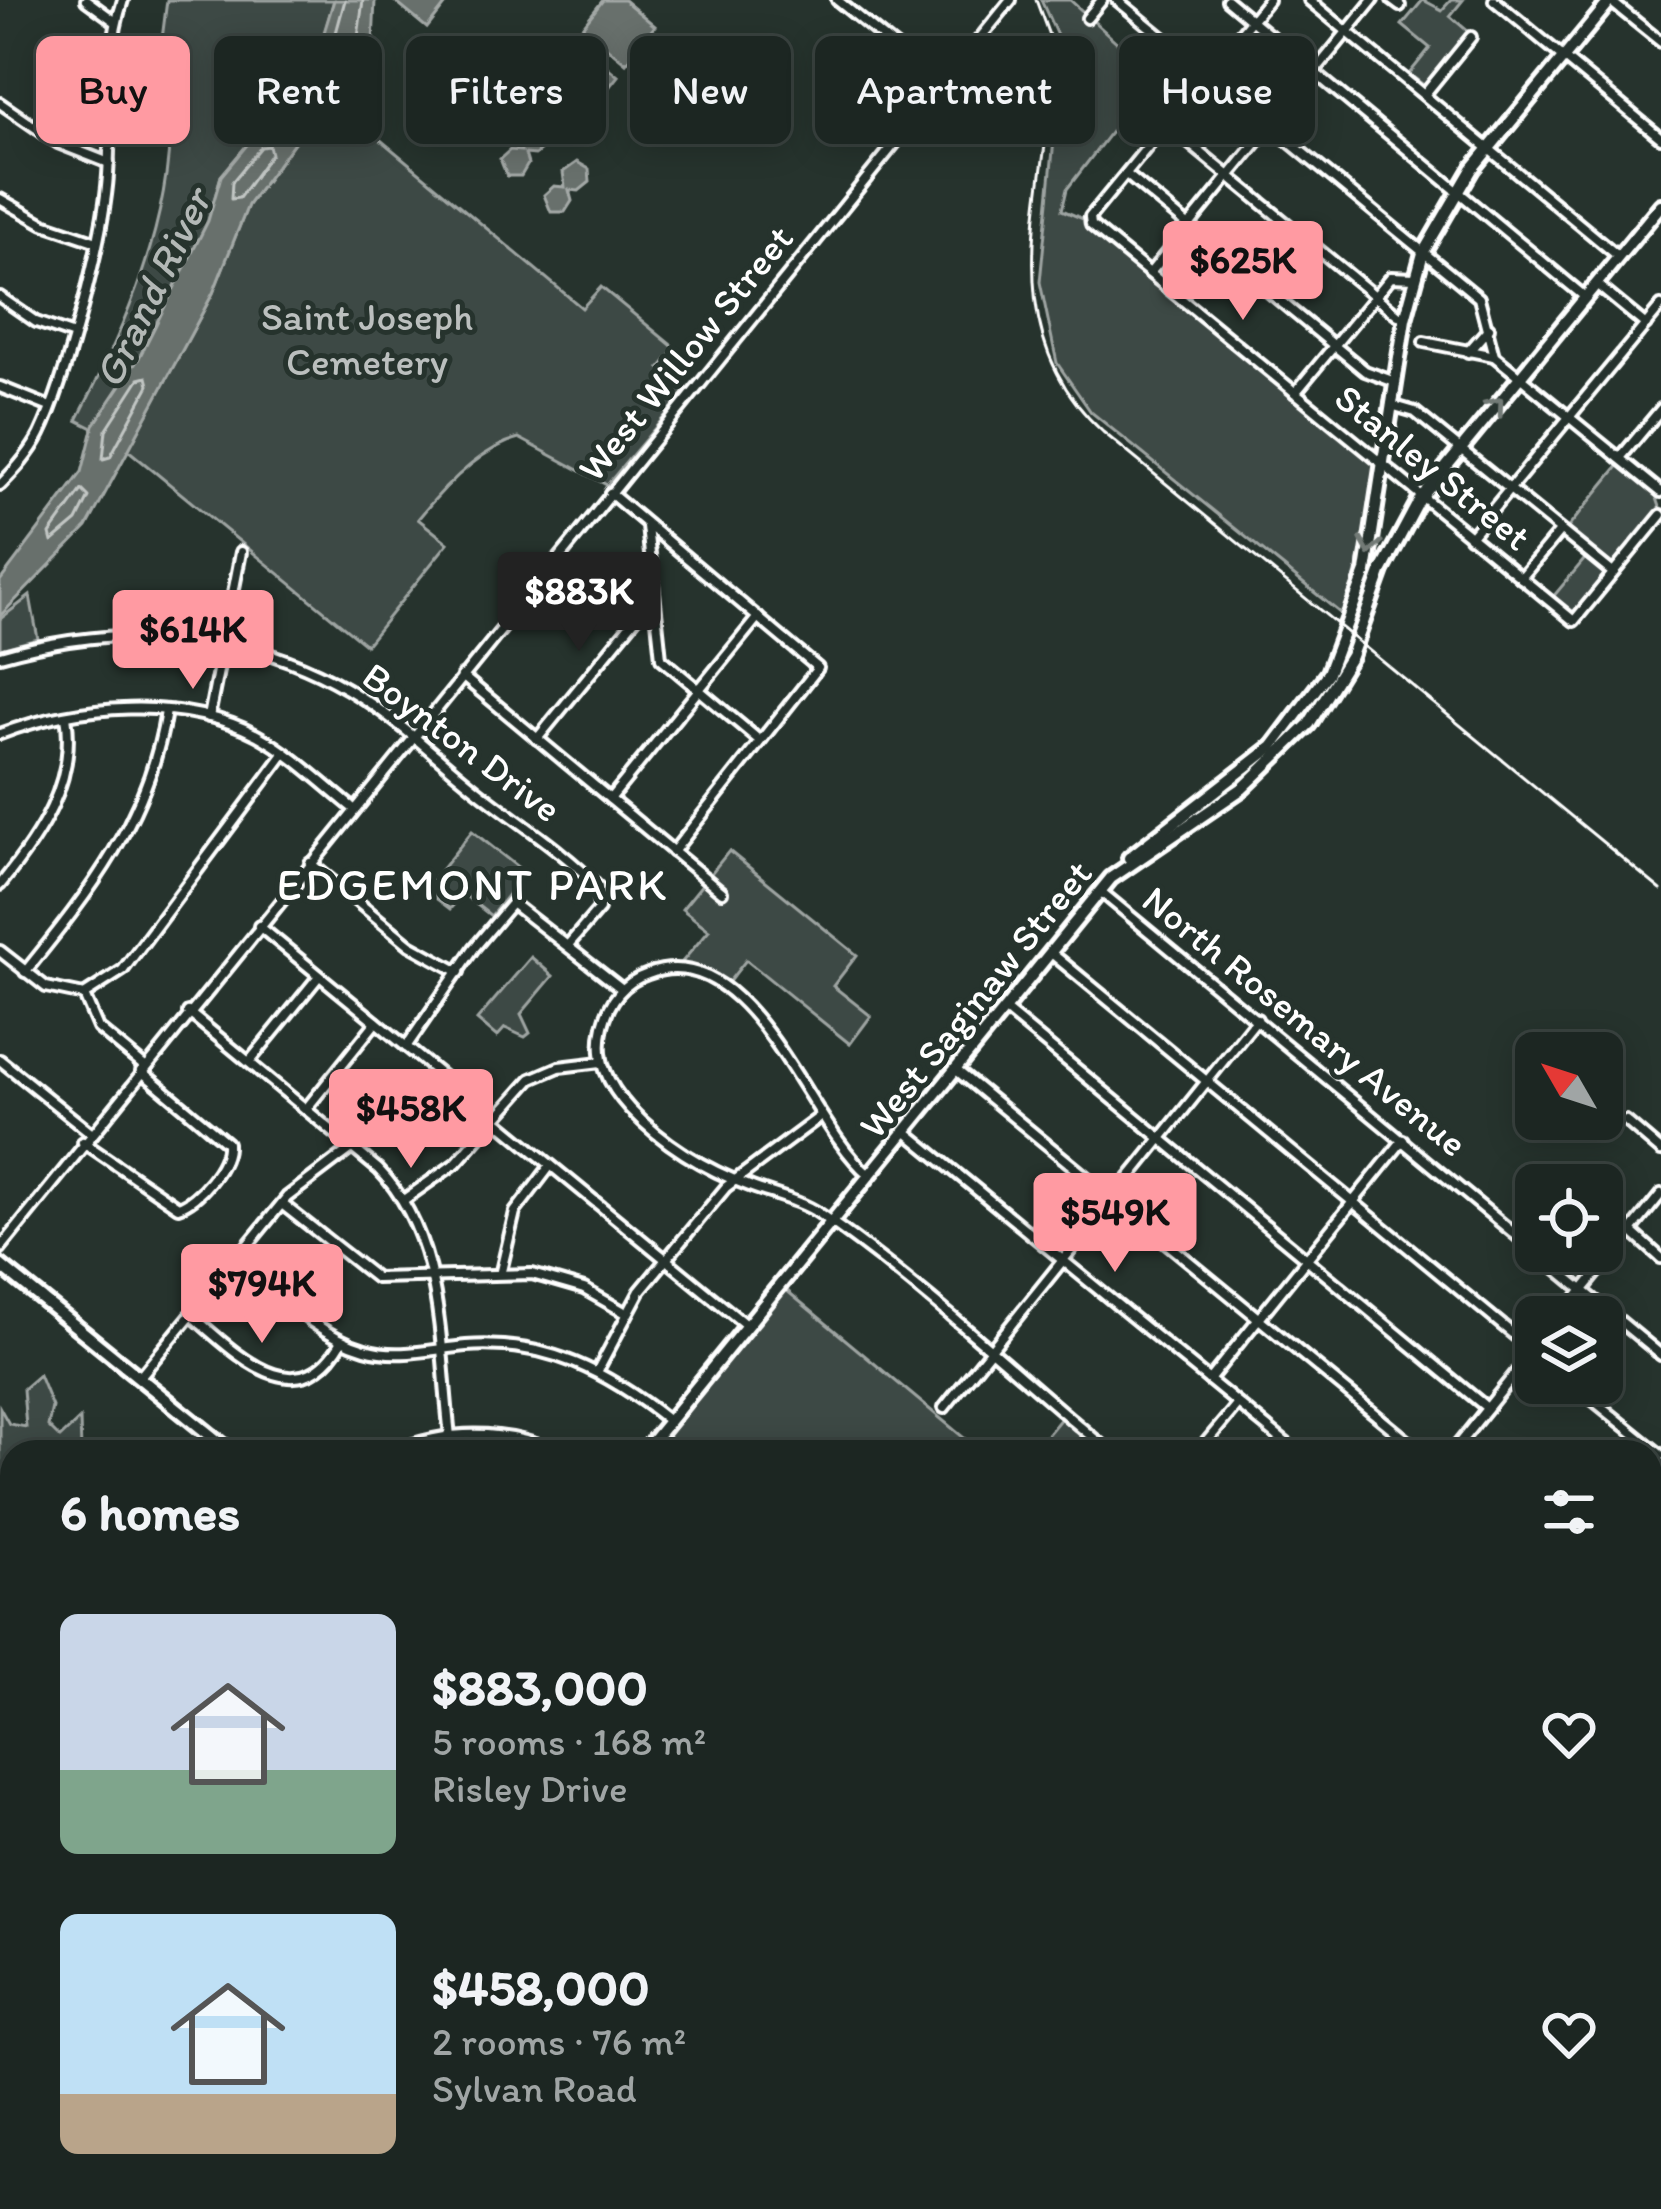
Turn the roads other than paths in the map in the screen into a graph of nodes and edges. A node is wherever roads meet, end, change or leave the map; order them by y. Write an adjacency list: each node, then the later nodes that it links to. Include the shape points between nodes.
1 (86, 0): 15 (street)
2 (123, 0): 15 (street)
3 (837, 0): 17 (street)
4 (1011, 0): 18 (street, West Willow Street)
5 (1102, 0): 13 (street)
6 (1118, 0): 19 (street)
7 (1227, 0): 14 (street)
8 (1268, 0): 14 (street)
9 (1309, 0): 16 (street)
10 (1373, 0): 16 (street)
11 (1494, 0): 24 (street)
12 (1610, 0): 23 (street); 24 (main road)
13 (1087, 18)
14 (1252, 21): 20 (street); 21 (street)
15 (116, 22): 36 (street)
16 (1347, 32): 25 (street); 27 (street)
17 (881, 36)
18 (981, 36)
19 (1162, 36)
20 (1240, 36)
21 (1270, 36)
22 (1472, 37): 27 (street)
23 (1661, 42)
24 (1563, 57): 29 (street); 35 (main road)
25 (1315, 71)
26 (1315, 73): 39 (street)
27 (1424, 94): 35 (street)
28 (0, 103): 36 (street, via 58,143)
29 (1661, 138)
30 (893, 144): 75 (street, West Willow Street)
31 (1150, 144): 37 (street)
32 (1190, 144): 38 (street)
33 (1255, 144): 38 (street)
34 (1292, 144): 44 (street)
35 (1489, 148): 39 (main road); 45 (street)
36 (109, 163): 43 (street)
37 (1126, 174): 42 (street); 46 (street, Stanley Street, via 1088,221)
38 (1229, 176): 42 (street); 49 (street)
39 (1456, 190): 44 (main road); 51 (street)
40 (0, 199): 43 (street)
41 (1661, 206): 45 (main road, West Saginaw Street)
42 (1188, 225): 46 (street); 58 (street)
43 (97, 242): 56 (street)
44 (1423, 253): 47 (main road); 55 (street, via 1479,298)
45 (1618, 256): 48 (main road, West Saginaw Street)
46 (1149, 273): 64 (street, Stanley Street)
47 (1414, 278): 49 (street, via 1395,274); 62 (main road)
48 (1597, 284): 51 (main road, West Saginaw Street); 54 (street)
49 (1375, 296): 53 (street); 58 (street)
50 (0, 297): 56 (street)
51 (1586, 297): 61 (main road, West Saginaw Street)
52 (1661, 306): 54 (street)
53 (1399, 315)
54 (1646, 325): 68 (street)
55 (1489, 326): 59 (street); 60 (street)
56 (70, 334): 66 (street)
57 (1424, 342): 59 (street)
58 (1334, 346): 62 (street, via 1373,377); 64 (street)
59 (1466, 352): 60 (street)
60 (1494, 356): 61 (street)
61 (1520, 377): 68 (street); 69 (main road, West Saginaw Street, one-way to 61)
62 (1395, 382): 65 (main road)
63 (0, 387): 66 (street)
64 (1295, 393): 71 (street, Stanley Street)
65 (1391, 405): 69 (street, via 1415,412); 71 (main road)
66 (50, 407): 72 (street, via 34,445)
67 (1661, 409): 70 (street)
68 (1569, 417): 70 (street); 73 (street)
69 (1460, 449): 73 (street); 76 (main road, West Saginaw Street)
70 (1620, 458): 74 (street)
71 (1382, 465): 76 (street, Stanley Street); 102 (main road, one-way to 102, via 1359,599 1317,691 1253,764 1153,834)
72 (0, 485)
73 (1510, 490): 79 (street); 80 (street)
74 (1661, 492)
75 (610, 493): 78 (street); 88 (street, West Willow Street)
76 (1420, 499): 80 (street, Stanley Street); 102 (main road, West Saginaw Street, via 1390,551 1351,656 1309,724 1243,788)
77 (1661, 514): 82 (street)
78 (647, 525): 84 (street); 85 (street)
79 (1560, 530): 82 (street); 83 (street)
80 (1470, 537): 83 (street, Stanley Street)
81 (241, 552): 86 (street)
82 (1613, 573): 83 (street, Stanley Street, via 1574,621)
83 (1521, 578)
84 (654, 596): 89 (street, via 661,658); 95 (street)
85 (758, 617): 89 (street); 96 (street, via 816,664)
86 (223, 642): 87 (street, Boynton Drive, via 115,636); 92 (street); 94 (street, Boynton Drive, via 309,669)
87 (0, 656)
88 (462, 676): 94 (street, West Willow Street); 95 (street)
89 (698, 691): 96 (street); 98 (street)
90 (166, 712): 91 (street); 92 (street); 110 (street, via 130,826)
91 (66, 716): 93 (street); 103 (street, via 65,762 50,816)
92 (209, 717): 97 (street)
93 (0, 734)
94 (413, 736): 99 (street, West Willow Street); 107 (street, Boynton Drive, via 598,887 599,909)
95 (537, 739): 98 (street)
96 (760, 741): 100 (street)
97 (284, 754): 99 (street); 114 (street, via 123,970)
98 (610, 800): 100 (street)
99 (354, 809): 101 (street, West Willow Street)
100 (673, 851): 105 (street)
101 (310, 863): 106 (street, West Willow Street); 111 (street, via 410,944)
102 (1123, 866): 104 (main road, West Saginaw Street)
103 (0, 885)
104 (1100, 891): 109 (main road, West Saginaw Street); 117 (street, North Rosemary Avenue)
105 (722, 892)
106 (259, 926): 112 (street); 116 (street, West Willow Street)
107 (568, 945): 111 (street, via 512,903); 113 (street)
108 (0, 951): 110 (street)
109 (1050, 952): 115 (main road, West Saginaw Street); 126 (street)
110 (25, 972): 114 (street)
111 (459, 972): 119 (street)
112 (319, 976): 118 (street); 122 (street)
113 (622, 989): 121 (street, via 605,1017); 128 (street, via 675,968 714,979 767,1033)
114 (84, 995): 123 (street, via 98,1028)
115 (1004, 1010): 124 (main road, West Saginaw Street); 134 (street)
116 (188, 1012): 122 (street); 123 (street, West Willow Street)
117 (1257, 1019): 126 (street); 133 (street, North Rosemary Avenue)
118 (376, 1022): 119 (street); 127 (street)
119 (406, 1047): 125 (street)
120 (0, 1060): 132 (street)
121 (601, 1061): 129 (street, via 531,1079); 140 (street, via 641,1119)
122 (249, 1063): 127 (street)
123 (143, 1069): 132 (street, West Willow Street); 135 (street, via 229,1148 224,1162 184,1207)
124 (955, 1069): 131 (main road, West Saginaw Street); 143 (street)
125 (438, 1074): 129 (street); 136 (street)
126 (1210, 1081): 134 (street); 144 (street)
127 (306, 1109): 136 (street)
128 (821, 1116): 139 (street); 140 (street)
129 (495, 1121): 138 (street); 142 (street, via 456,1163)
130 (1626, 1121): 137 (street)
131 (905, 1131): 139 (main road, West Saginaw Street); 153 (street)
132 (91, 1133): 135 (street, West Willow Street)
133 (1403, 1140): 144 (street); 157 (street, North Rosemary Avenue)
134 (1162, 1141): 143 (street); 152 (street)
135 (83, 1142): 148 (street, West Willow Street)
136 (352, 1148): 142 (street); 145 (street)
137 (1661, 1151)
138 (550, 1166): 151 (street); 155 (street, via 515,1212)
139 (869, 1175): 146 (main road, West Saginaw Street)
140 (734, 1180): 146 (street); 151 (street)
141 (1661, 1194): 147 (street)
142 (405, 1199): 156 (street)
143 (1114, 1200): 153 (street); 161 (street)
144 (1355, 1200): 152 (street); 163 (street)
145 (282, 1204): 150 (street); 156 (street, via 376,1278)
146 (830, 1223): 162 (main road, West Saginaw Street); 166 (street)
147 (1631, 1231): 149 (street); 157 (street)
148 (0, 1249)
149 (1661, 1258)
150 (237, 1259): 160 (street); 164 (street)
151 (666, 1260): 159 (street); 162 (street)
152 (1306, 1260): 161 (street); 175 (street)
153 (1064, 1262): 166 (street); 171 (street)
154 (0, 1264): 170 (main road)
155 (501, 1271): 156 (street); 159 (street, via 568,1283)
156 (430, 1278): 165 (street)
157 (1582, 1290): 158 (street); 167 (street, North Rosemary Avenue)
158 (1577, 1296)
159 (626, 1313): 168 (street)
160 (191, 1315): 164 (street, via 276,1377 317,1369); 170 (street)
161 (1258, 1319): 171 (street); 185 (street)
162 (747, 1326): 176 (main road, West Saginaw Street)
163 (1515, 1334)
164 (343, 1341): 165 (street, via 386,1353)
165 (439, 1349): 168 (street, via 516,1347); 177 (street)
166 (990, 1352): 174 (street); 182 (street)
167 (1661, 1355)
168 (598, 1370): 176 (street)
169 (1515, 1375): 175 (street)
170 (139, 1378): 178 (main road)
171 (1209, 1380): 172 (street)
172 (1238, 1404): 183 (street); 184 (street)
173 (1600, 1404): 187 (street)
174 (944, 1408)
175 (1487, 1408): 186 (street)
176 (669, 1421): 181 (main road, West Saginaw Street)
177 (450, 1436): 179 (street); 180 (street)
178 (216, 1440)
179 (436, 1440)
180 (518, 1440)
181 (654, 1440)
182 (1096, 1440)
183 (1208, 1440)
184 (1282, 1440)
185 (1406, 1440)
186 (1462, 1440)
187 (1647, 1440)

